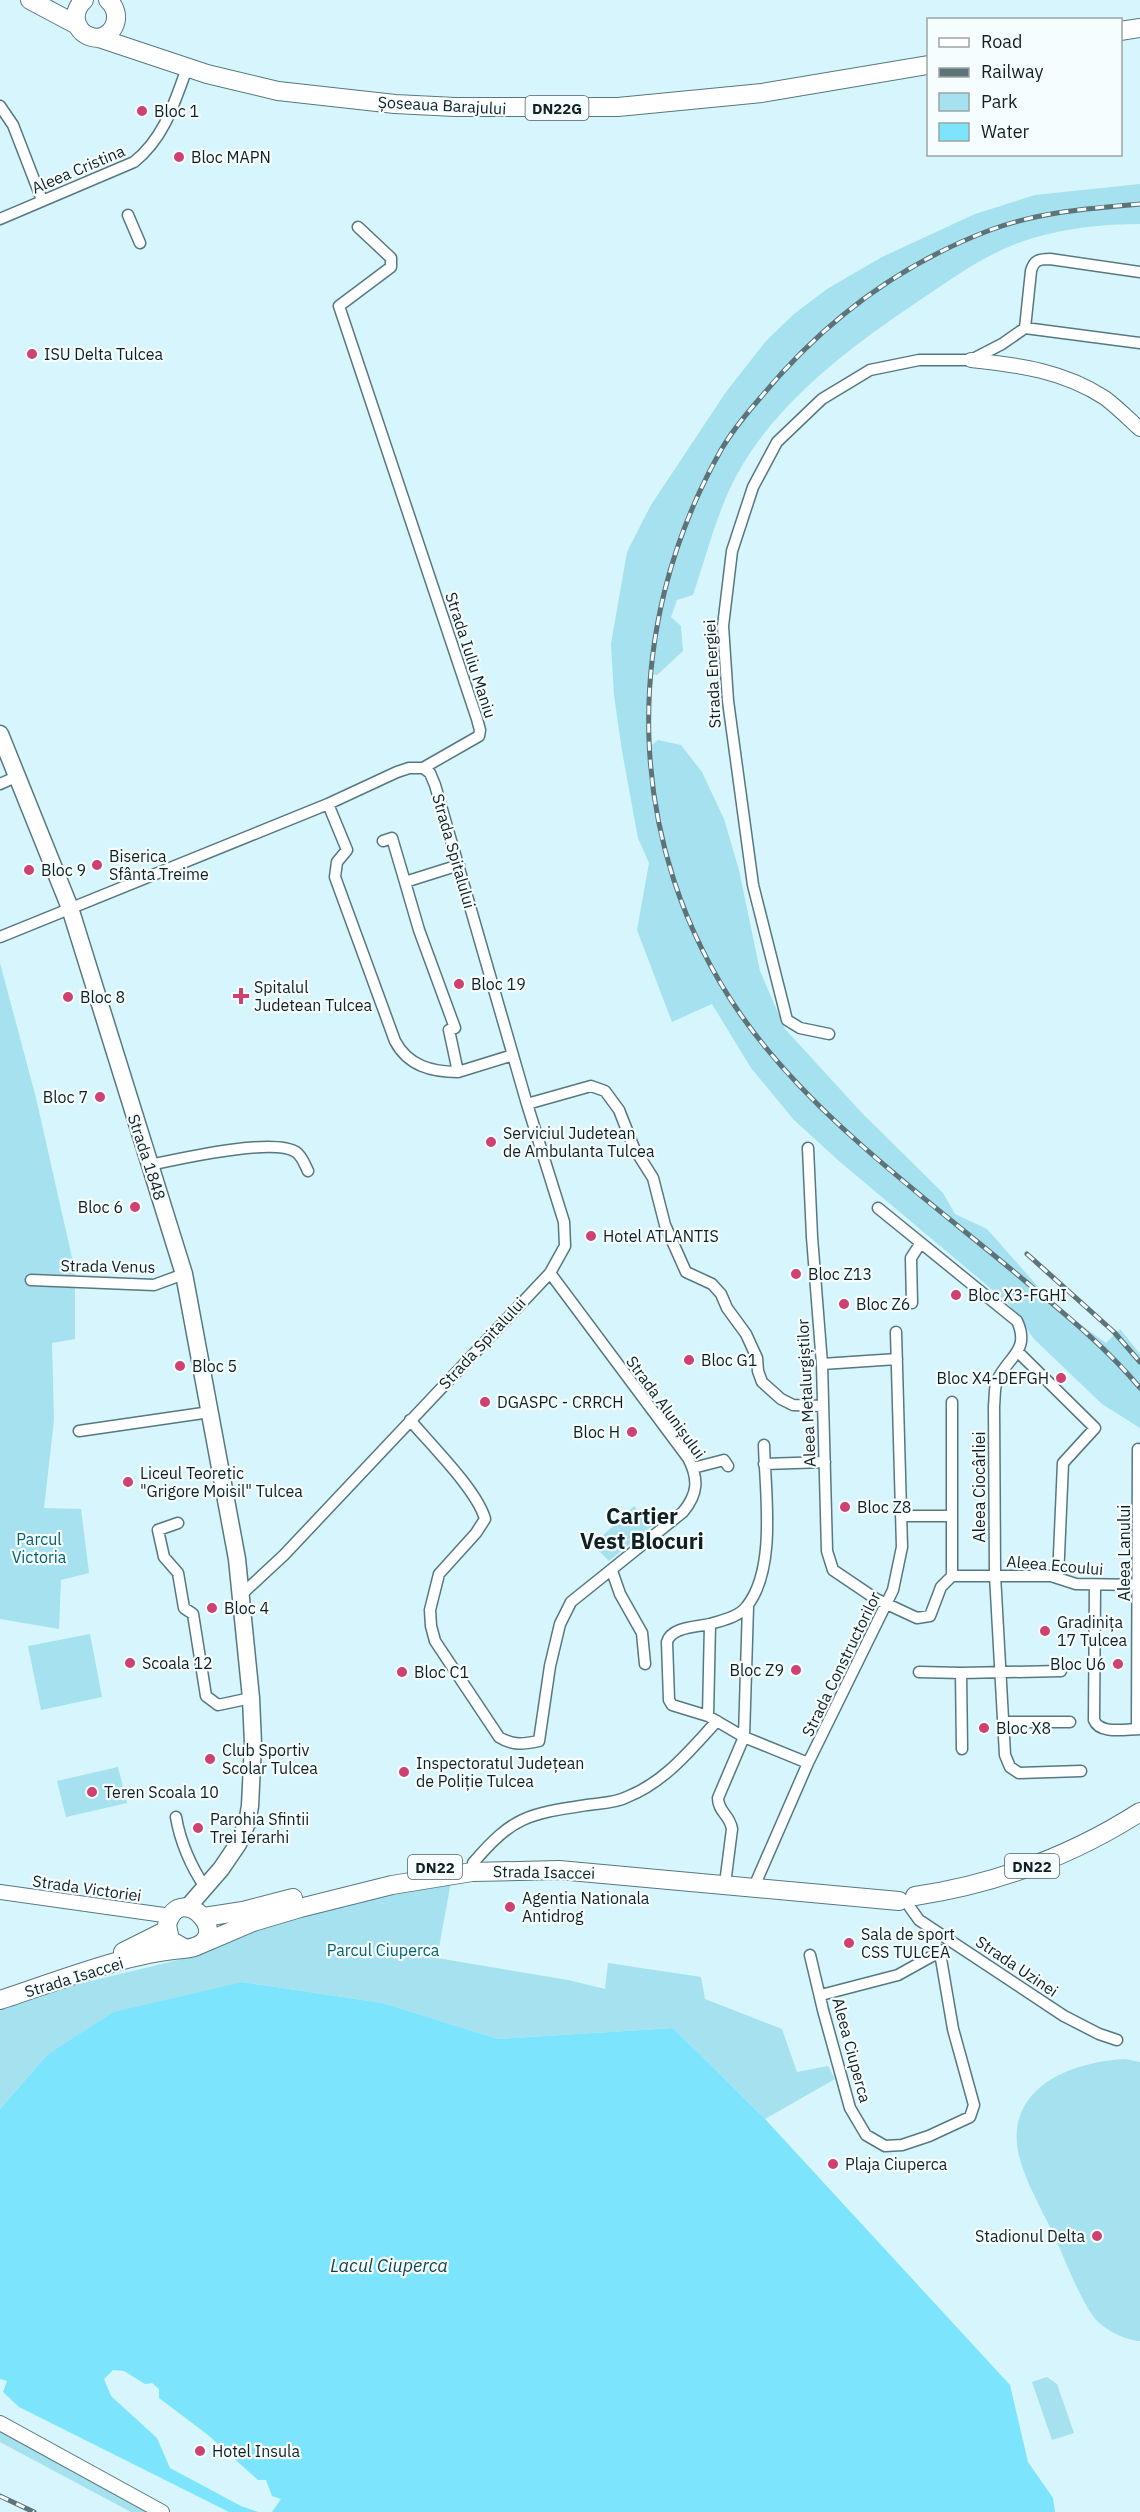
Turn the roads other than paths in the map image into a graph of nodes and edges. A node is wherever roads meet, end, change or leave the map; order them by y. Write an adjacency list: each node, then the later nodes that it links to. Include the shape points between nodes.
1 (84, 0): 2 (main road, DN22G, via 64,6); 4 (main road, DN22G, via 77,9)
2 (37, 3): 4 (main road, DN22G)
3 (111, 4): 7 (main road, via 117,20 113,30); 8 (main road)
4 (77, 25): 7 (main road, DN22G, via 88,36)
5 (1140, 28): 6 (main road)
6 (1122, 31)
7 (99, 38): 8 (main road, Șoseaua Barajului / DN22G)
8 (140, 51): 10 (main road, Șoseaua Barajului / DN22G)
9 (927, 65): 10 (main road, Șoseaua Barajului / DN22G, via 762,93 572,109 455,107 327,98 278,91)
10 (187, 68): 12 (street, Aleea Cristina, via 161,134 145,153 128,165)
11 (0, 106): 12 (street, via 13,125)
12 (42, 200): 14 (street, Aleea Cristina)
13 (128, 215): 16 (street)
14 (0, 219)
15 (358, 227): 23 (street, Strada Iuliu Maniu, via 391,258 391,267 339,306 480,730 479,736)
16 (140, 243)
17 (1140, 272): 18 (street, via 1037,260 1030,271)
18 (1025, 328): 19 (street); 20 (street)
19 (1140, 343)
20 (971, 360): 21 (street, Strada Energiei, via 1018,365 1058,375 1106,399); 32 (street, Strada Energiei, via 919,360 870,370 822,399 777,442 753,487 732,551 723,626 728,701 753,885 787,1020 800,1028)
21 (1140, 429)
22 (0, 734): 24 (main road, Strada 1848)
23 (423, 768): 26 (street, Strada Iuliu Maniu, via 402,770); 28 (street, Strada Spitalului, via 435,785)
24 (18, 776): 25 (street); 30 (main road, Strada 1848)
25 (0, 784)
26 (328, 804): 30 (street, Strada Iuliu Maniu); 34 (street, via 347,850 337,862 335,877 394,1041 400,1052 423,1067)
27 (383, 841): 29 (street, via 392,838)
28 (459, 865): 29 (street); 33 (street, Strada Spitalului)
29 (405, 882): 34 (street, via 455,1028 448,1030)
30 (70, 908): 31 (street, Strada Iuliu Maniu); 37 (main road, Strada 1848)
31 (0, 937)
32 (829, 1034)
33 (513, 1055): 34 (street); 35 (street, Strada Spitalului)
34 (458, 1072)
35 (527, 1104): 41 (street, Strada Spitalului, via 567,1237); 50 (street, via 591,1086 610,1096 653,1178 665,1225 686,1272 717,1288 758,1358 762,1382 793,1405)
36 (808, 1148): 48 (street, Aleea Metalurgiștilor)
37 (150, 1165): 38 (street, via 228,1150 281,1147 296,1152); 42 (main road, Strada 1848)
38 (308, 1172)
39 (878, 1208): 40 (street)
40 (920, 1244): 44 (street, via 911,1257); 46 (street, via 1017,1321 1023,1337)
41 (550, 1272): 52 (street, Strada Spitalului); 59 (street, Strada Alunișului)
42 (184, 1274): 43 (street, Strada Venus, via 154,1285); 51 (main road, Strada 1848)
43 (31, 1280)
44 (912, 1304)
45 (896, 1332): 47 (street, Strada Constructorilor)
46 (1018, 1352): 64 (street, Aleea Ciocârliei, via 996,1384); 66 (street, via 1095,1428 1064,1463)
47 (897, 1359): 48 (street); 60 (street, Strada Constructorilor)
48 (822, 1364): 50 (street, Aleea Metalurgiștilor)
49 (952, 1402): 61 (street)
50 (823, 1406): 56 (street, Aleea Metalurgiștilor)
51 (210, 1412): 53 (street); 69 (main road, Strada 1848)
52 (410, 1420): 63 (street, Strada Alunișului, via 460,1479 484,1515 484,1523 439,1574 430,1610 431,1626 435,1641 499,1737 509,1743 539,1741 550,1666 566,1609); 69 (street, Strada Spitalului, via 284,1556)
53 (79, 1431)
54 (764, 1445): 57 (street)
55 (1138, 1449): 68 (street, Aleea Lanului)
56 (825, 1462): 57 (street); 71 (street, Aleea Metalurgiștilor, via 832,1570)
57 (764, 1464): 70 (street, via 766,1547 763,1569)
58 (728, 1466): 59 (street, via 724,1460)
59 (693, 1468): 63 (street, Strada Alunișului, via 697,1487 691,1503)
60 (902, 1516): 61 (street); 71 (street, Strada Constructorilor, via 902,1547)
61 (952, 1516): 65 (street)
62 (178, 1523): 78 (street, via 158,1530 164,1557 178,1574 184,1608 193,1614 206,1696 218,1705)
63 (612, 1572): 73 (street, via 642,1633)
64 (995, 1575): 65 (street, Aleea Ecoului); 66 (street, Aleea Ecoului); 74 (street, Aleea Ciocârliei)
65 (952, 1576): 71 (street, via 941,1587 930,1616 916,1618)
66 (1058, 1578): 67 (street, Aleea Ecoului)
67 (1095, 1585): 68 (street, Aleea Ecoului); 82 (street, via 1094,1720 1106,1730)
68 (1140, 1585): 82 (street, Aleea Lanului)
69 (242, 1594): 78 (main road)
70 (748, 1606): 72 (street, via 740,1614); 83 (street)
71 (887, 1606): 85 (street, Strada Constructorilor)
72 (710, 1624): 79 (street); 79 (street, via 676,1631 667,1642 669,1700 676,1707)
73 (645, 1664)
74 (1001, 1671): 75 (street); 77 (street); 80 (street, Aleea Ciocârliei)
75 (1061, 1671)
76 (919, 1672): 77 (street)
77 (961, 1673): 84 (street)
78 (251, 1698): 90 (main road, via 253,1744 247,1823)
79 (712, 1718): 83 (street); 89 (street, via 670,1771 627,1798 532,1815 493,1840)
80 (1003, 1722): 81 (street); 86 (street, Aleea Ciocârliei, via 1005,1755 1013,1770)
81 (1070, 1722)
82 (1139, 1729)
83 (744, 1737): 85 (street); 91 (street, via 718,1798 719,1807 731,1821)
84 (962, 1749)
85 (808, 1764): 92 (street, Strada Constructorilor)
86 (1081, 1771)
87 (1140, 1812): 95 (main road, Strada Isaccei / DN22, via 1091,1839 1003,1878)
88 (176, 1817): 93 (street, via 178,1831)
89 (473, 1863): 91 (main road, Strada Isaccei / DN22, via 558,1862); 96 (main road, Strada Isaccei / DN22, via 390,1874 243,1911)
90 (221, 1869): 93 (main road); 96 (main road)
91 (726, 1876): 92 (main road, Strada Isaccei / DN22)
92 (756, 1884): 95 (main road, Strada Isaccei / DN22); 98 (main road, Strada Isaccei / DN22, via 559,1870 472,1872 392,1885 300,1908)
93 (205, 1887): 96 (main road)
94 (0, 1892): 96 (street, Strada Victoriei)
95 (906, 1898): 97 (street, Strada Uzinei, via 919,1920)
96 (186, 1917): 98 (main road, via 170,1940); 98 (main road, via 207,1922 206,1935); 101 (main road, Strada Isaccei / DN22, via 132,1949)
97 (953, 1943): 99 (street, Aleea Ciuperca); 104 (street, Strada Uzinei, via 1064,2016)
98 (191, 1947): 103 (main road, Strada Isaccei / DN22, via 135,1958)
99 (940, 1953): 102 (street, Aleea Ciuperca, via 898,1975); 102 (street, Aleea Ciuperca, via 953,2029 974,2105 970,2117 929,2136 885,2146 866,2135 850,2108)
100 (810, 1954): 102 (street)
101 (0, 1990)
102 (820, 1995)
103 (0, 2000)
104 (1117, 2040)
105 (0, 2423): 106 (street)
106 (162, 2512)

